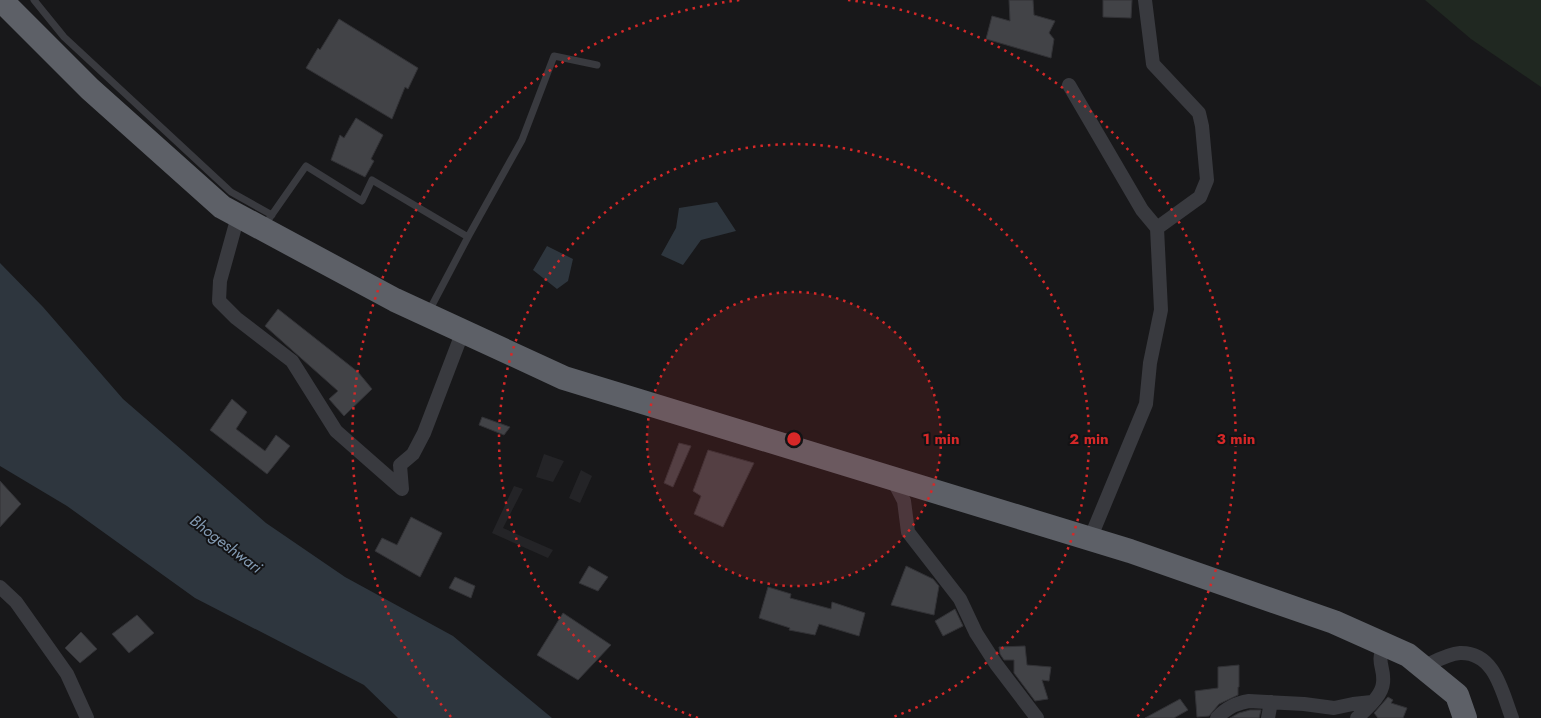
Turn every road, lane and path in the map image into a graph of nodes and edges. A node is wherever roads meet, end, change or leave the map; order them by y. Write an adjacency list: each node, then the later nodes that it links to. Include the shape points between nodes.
1 (34, 0): 7 (lane, via 64,37 231,192)
2 (1145, 0): 8 (street, via 1153,64 1198,113 1207,180 1200,197)
3 (3, 6): 6 (highway, via 222,207)
4 (597, 65): 9 (lane, via 554,56 522,140)
5 (1068, 85): 8 (street)
6 (238, 216): 7 (highway); 11 (street, via 220,281 219,301 292,361 336,431 402,490 400,465 412,454 424,433)
7 (268, 222): 9 (lane, via 306,166 362,202 372,180); 10 (highway, via 395,300)
8 (1156, 228): 13 (street, via 1161,310 1150,363 1146,404)
9 (468, 236): 10 (lane)
10 (427, 315): 11 (highway)
11 (463, 331): 12 (highway, via 564,378)
12 (892, 478): 13 (highway); 21 (street, via 904,501 908,532 960,599 996,664)
13 (1090, 539): 15 (highway, via 1334,622)
14 (0, 587): 20 (street, via 16,602 67,674)
15 (1385, 644): 16 (highway); 18 (street, via 1380,654 1384,685)
16 (1423, 667): 25 (highway, via 1457,695); 26 (street, via 1459,653 1480,659 1498,679)
17 (1271, 702): 19 (street); 22 (street, via 1242,702 1225,710); 23 (street)
18 (1372, 702): 19 (street, via 1353,704); 24 (street)
19 (1334, 713)
20 (87, 718)
21 (1037, 718)
22 (1218, 718)
23 (1268, 718)
24 (1357, 718)
25 (1465, 718)
26 (1512, 718)

